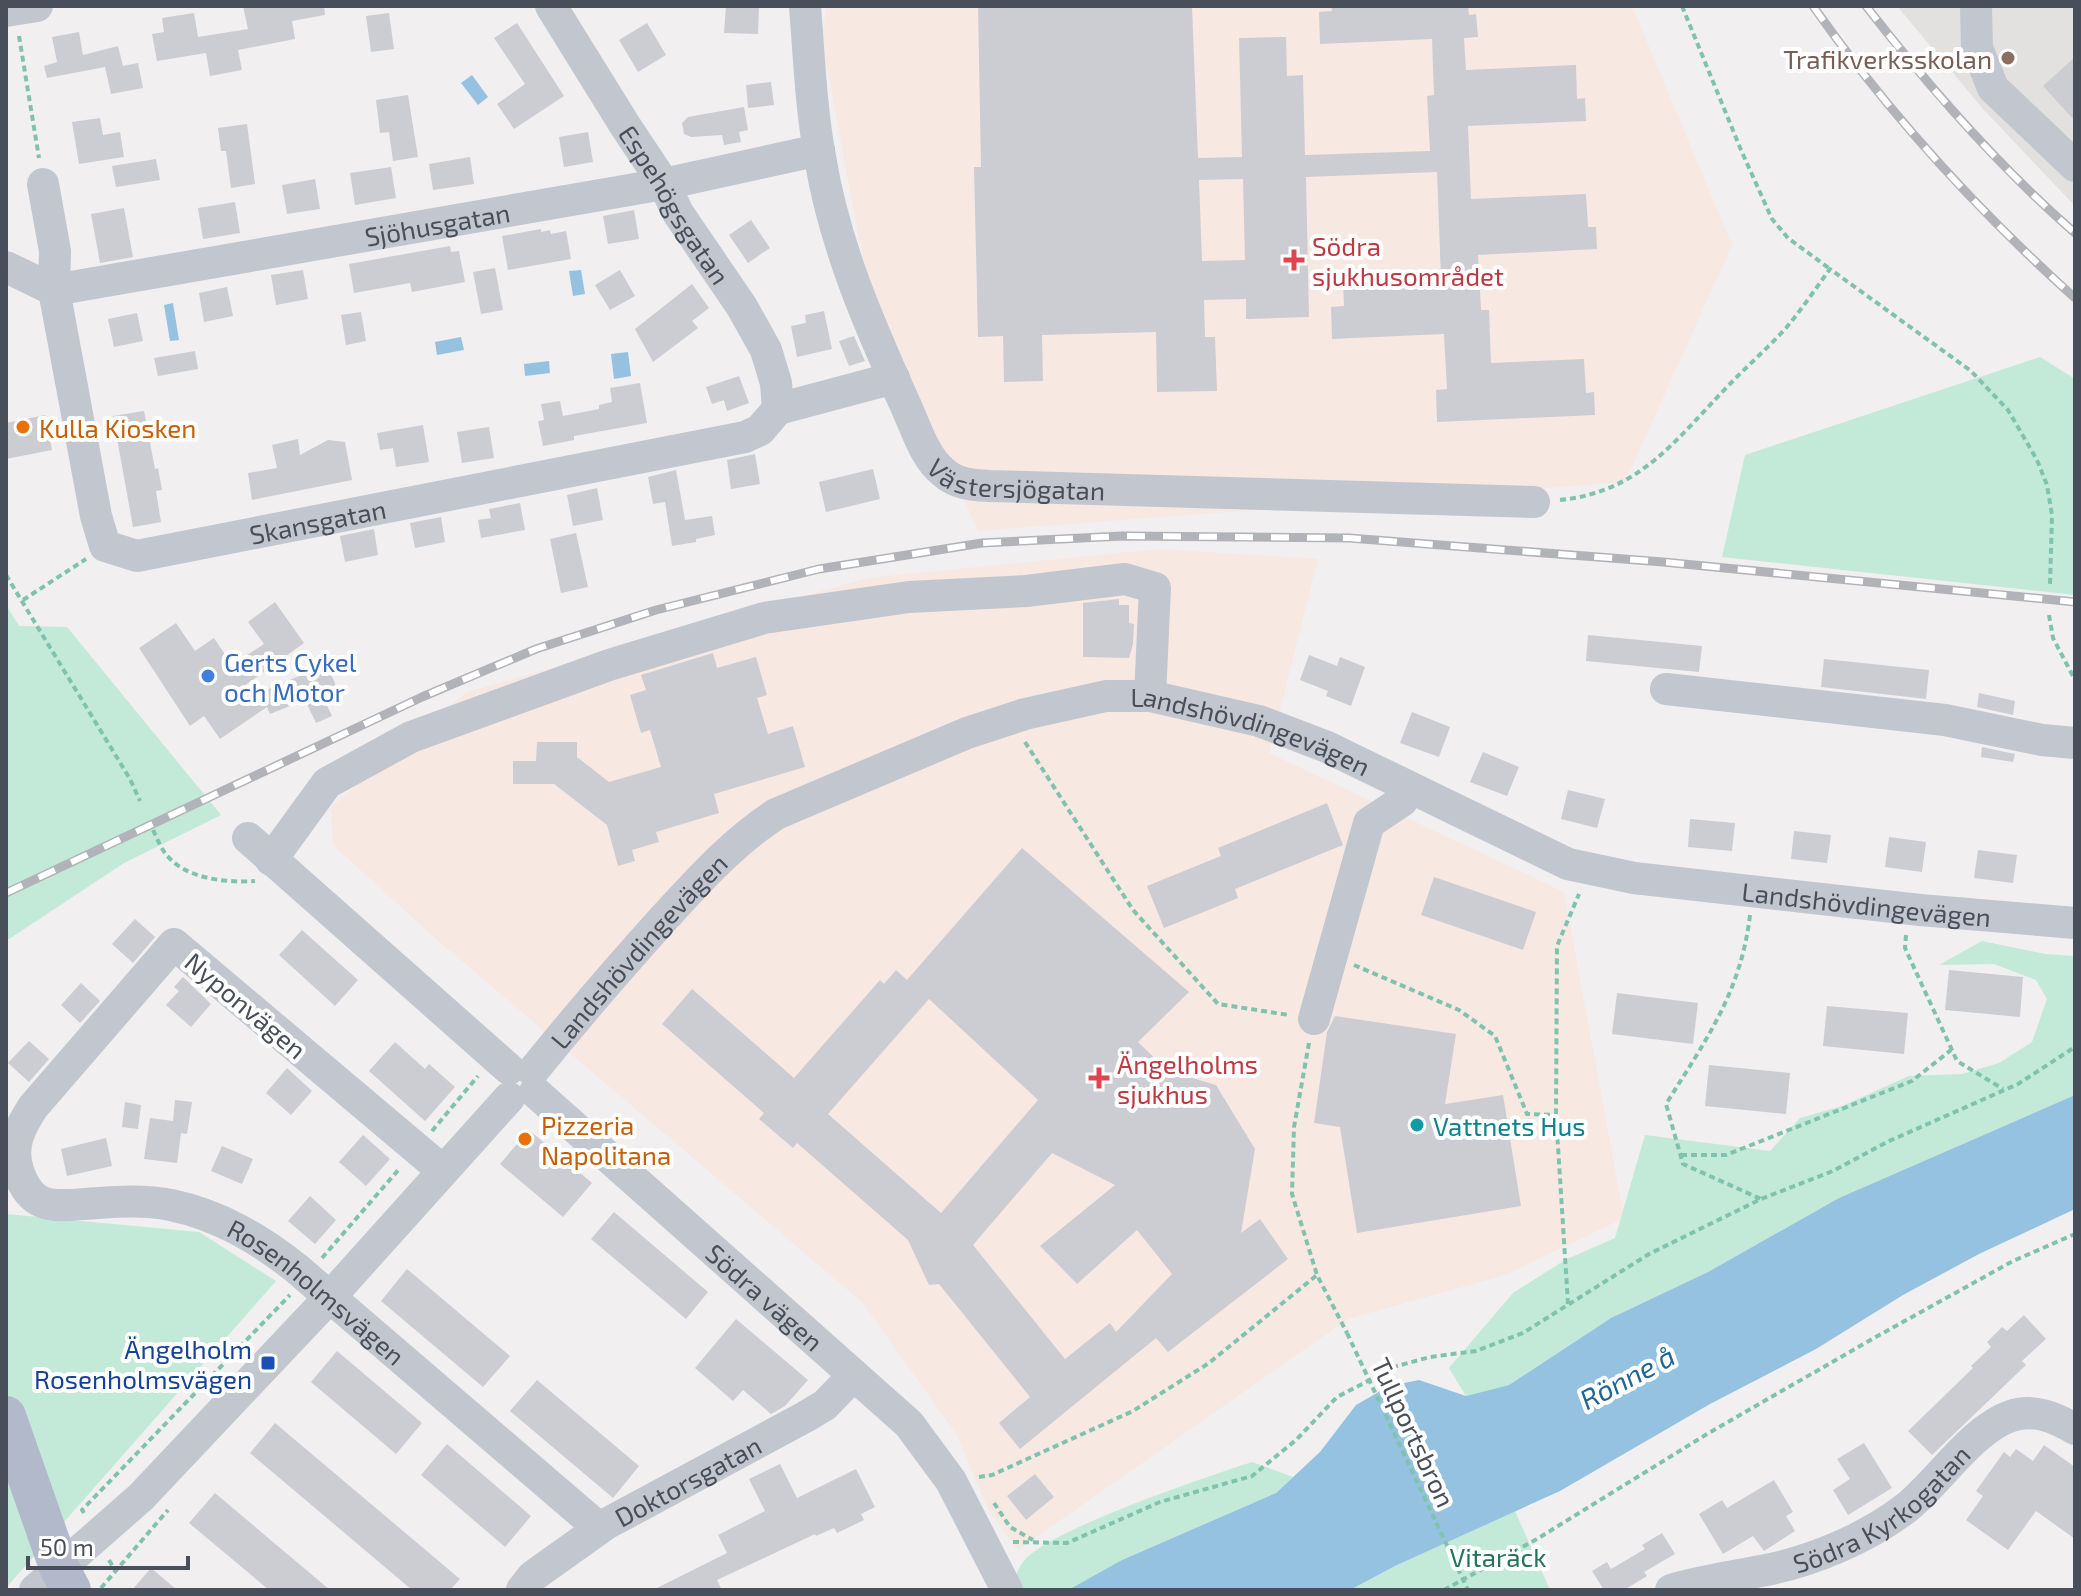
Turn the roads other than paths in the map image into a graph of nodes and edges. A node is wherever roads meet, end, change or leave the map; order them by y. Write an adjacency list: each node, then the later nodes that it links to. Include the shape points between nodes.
1 (551, 6): 7 (street, Espehögsgatan)
2 (805, 6): 4 (street, Västersjögatan)
3 (1976, 6): 5 (street, via 1977,48 1993,88)
4 (819, 150): 7 (street, Sjöhusgatan); 10 (street, Västersjögatan, via 853,283)
5 (2075, 166)
6 (43, 184): 9 (street, via 55,251)
7 (664, 184): 9 (street, Sjöhusgatan); 11 (street, Espehögsgatan, via 766,350)
8 (6, 267): 9 (street)
9 (54, 290): 11 (street, Skansgatan, via 105,546 137,556 745,437 760,430)
10 (894, 378): 11 (street); 12 (street, Västersjögatan, via 933,461 945,475 968,485)
11 (778, 409)
12 (1534, 502)
13 (1666, 689): 15 (street, via 1945,720)
14 (1150, 696): 16 (street, Landshövdingevägen, via 1259,721); 18 (street, via 1155,588 1125,579 909,597 764,618 609,665 411,737 327,783); 21 (street, Landshövdingevägen, via 1106,696 1025,714 776,814 732,847)
15 (2075, 743)
16 (1409, 787): 19 (street, Landshövdingevägen, via 1568,864 1634,878); 20 (street, via 1402,801 1369,823)
17 (248, 838): 18 (street, Södra vägen)
18 (280, 867): 21 (street, Södra vägen)
19 (2075, 923)
20 (1314, 1019)
21 (516, 1077): 23 (street, Landshövdingevägen); 25 (street, Södra vägen)
22 (15, 1144): 23 (street, Nyponvägen, via 33,1107 174,944); 24 (street, Rosenholmsvägen, via 25,1188 47,1203 63,1208 137,1201 171,1205 252,1236)
23 (442, 1170): 24 (street, Landshövdingevägen)
24 (318, 1287): 28 (street, Rosenholmsvägen); 29 (street, Landshövdingevägen, via 141,1497 97,1538)
25 (854, 1375): 28 (street, Doktorsgatan, via 805,1417); 31 (street, Södra vägen, via 965,1479 983,1511)
26 (6, 1416): 29 (main road)
27 (2075, 1429): 32 (street, Södra Kyrkogatan, via 2049,1416 2013,1415 1993,1425 1906,1508 1859,1536 1797,1562)
28 (599, 1528): 30 (street, Doktorsgatan, via 533,1576)
29 (68, 1583)
30 (522, 1590)
31 (1007, 1590)
32 (1671, 1590)

